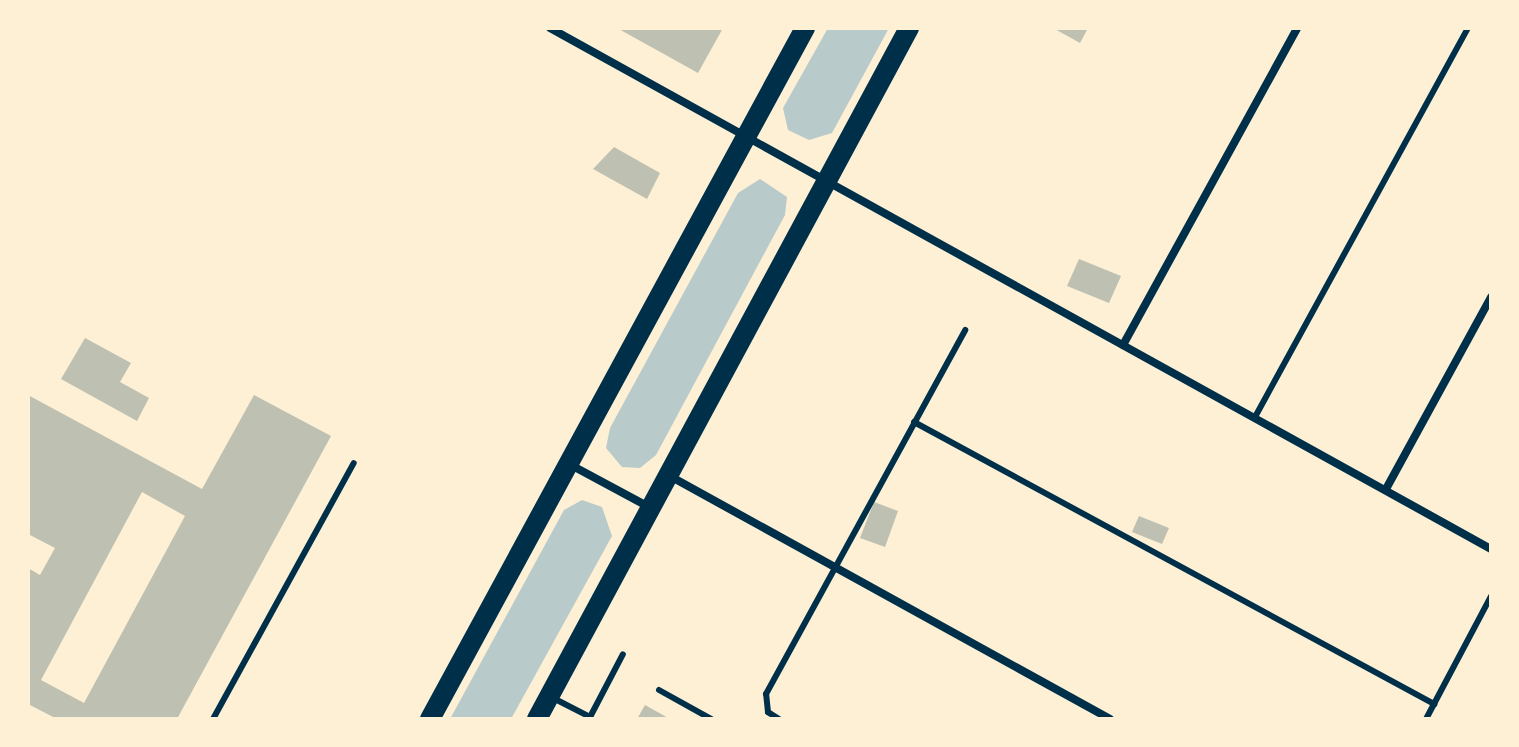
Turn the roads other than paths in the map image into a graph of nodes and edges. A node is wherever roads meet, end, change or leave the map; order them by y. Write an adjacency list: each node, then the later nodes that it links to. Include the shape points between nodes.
1 (550, 28): 6 (street)
2 (805, 28): 6 (main road)
3 (909, 28): 7 (main road)
4 (1297, 28): 10 (street)
5 (1468, 28): 11 (lane)
6 (746, 137): 7 (street); 14 (main road)
7 (826, 181): 10 (street); 15 (main road)
8 (1491, 297): 16 (street)
9 (965, 330): 12 (lane)
10 (1123, 345): 11 (street)
11 (1255, 417): 16 (street)
12 (914, 422): 19 (lane); 24 (lane)
13 (354, 463): 26 (lane)
14 (568, 464): 17 (street); 27 (main road)
15 (667, 474): 17 (main road); 19 (street)
16 (1386, 489): 18 (street)
17 (649, 508): 23 (main road)
18 (1491, 549)
19 (833, 566): 30 (lane, via 766,694 768,712); 31 (street)
20 (1491, 596): 24 (lane)
21 (623, 654): 25 (lane)
22 (659, 690): 29 (lane)
23 (549, 696): 25 (lane); 28 (main road)
24 (1434, 704): 32 (lane)
25 (589, 718)
26 (213, 719)
27 (430, 719)
28 (537, 719)
29 (711, 719)
30 (779, 719)
31 (1110, 719)
32 (1426, 719)

